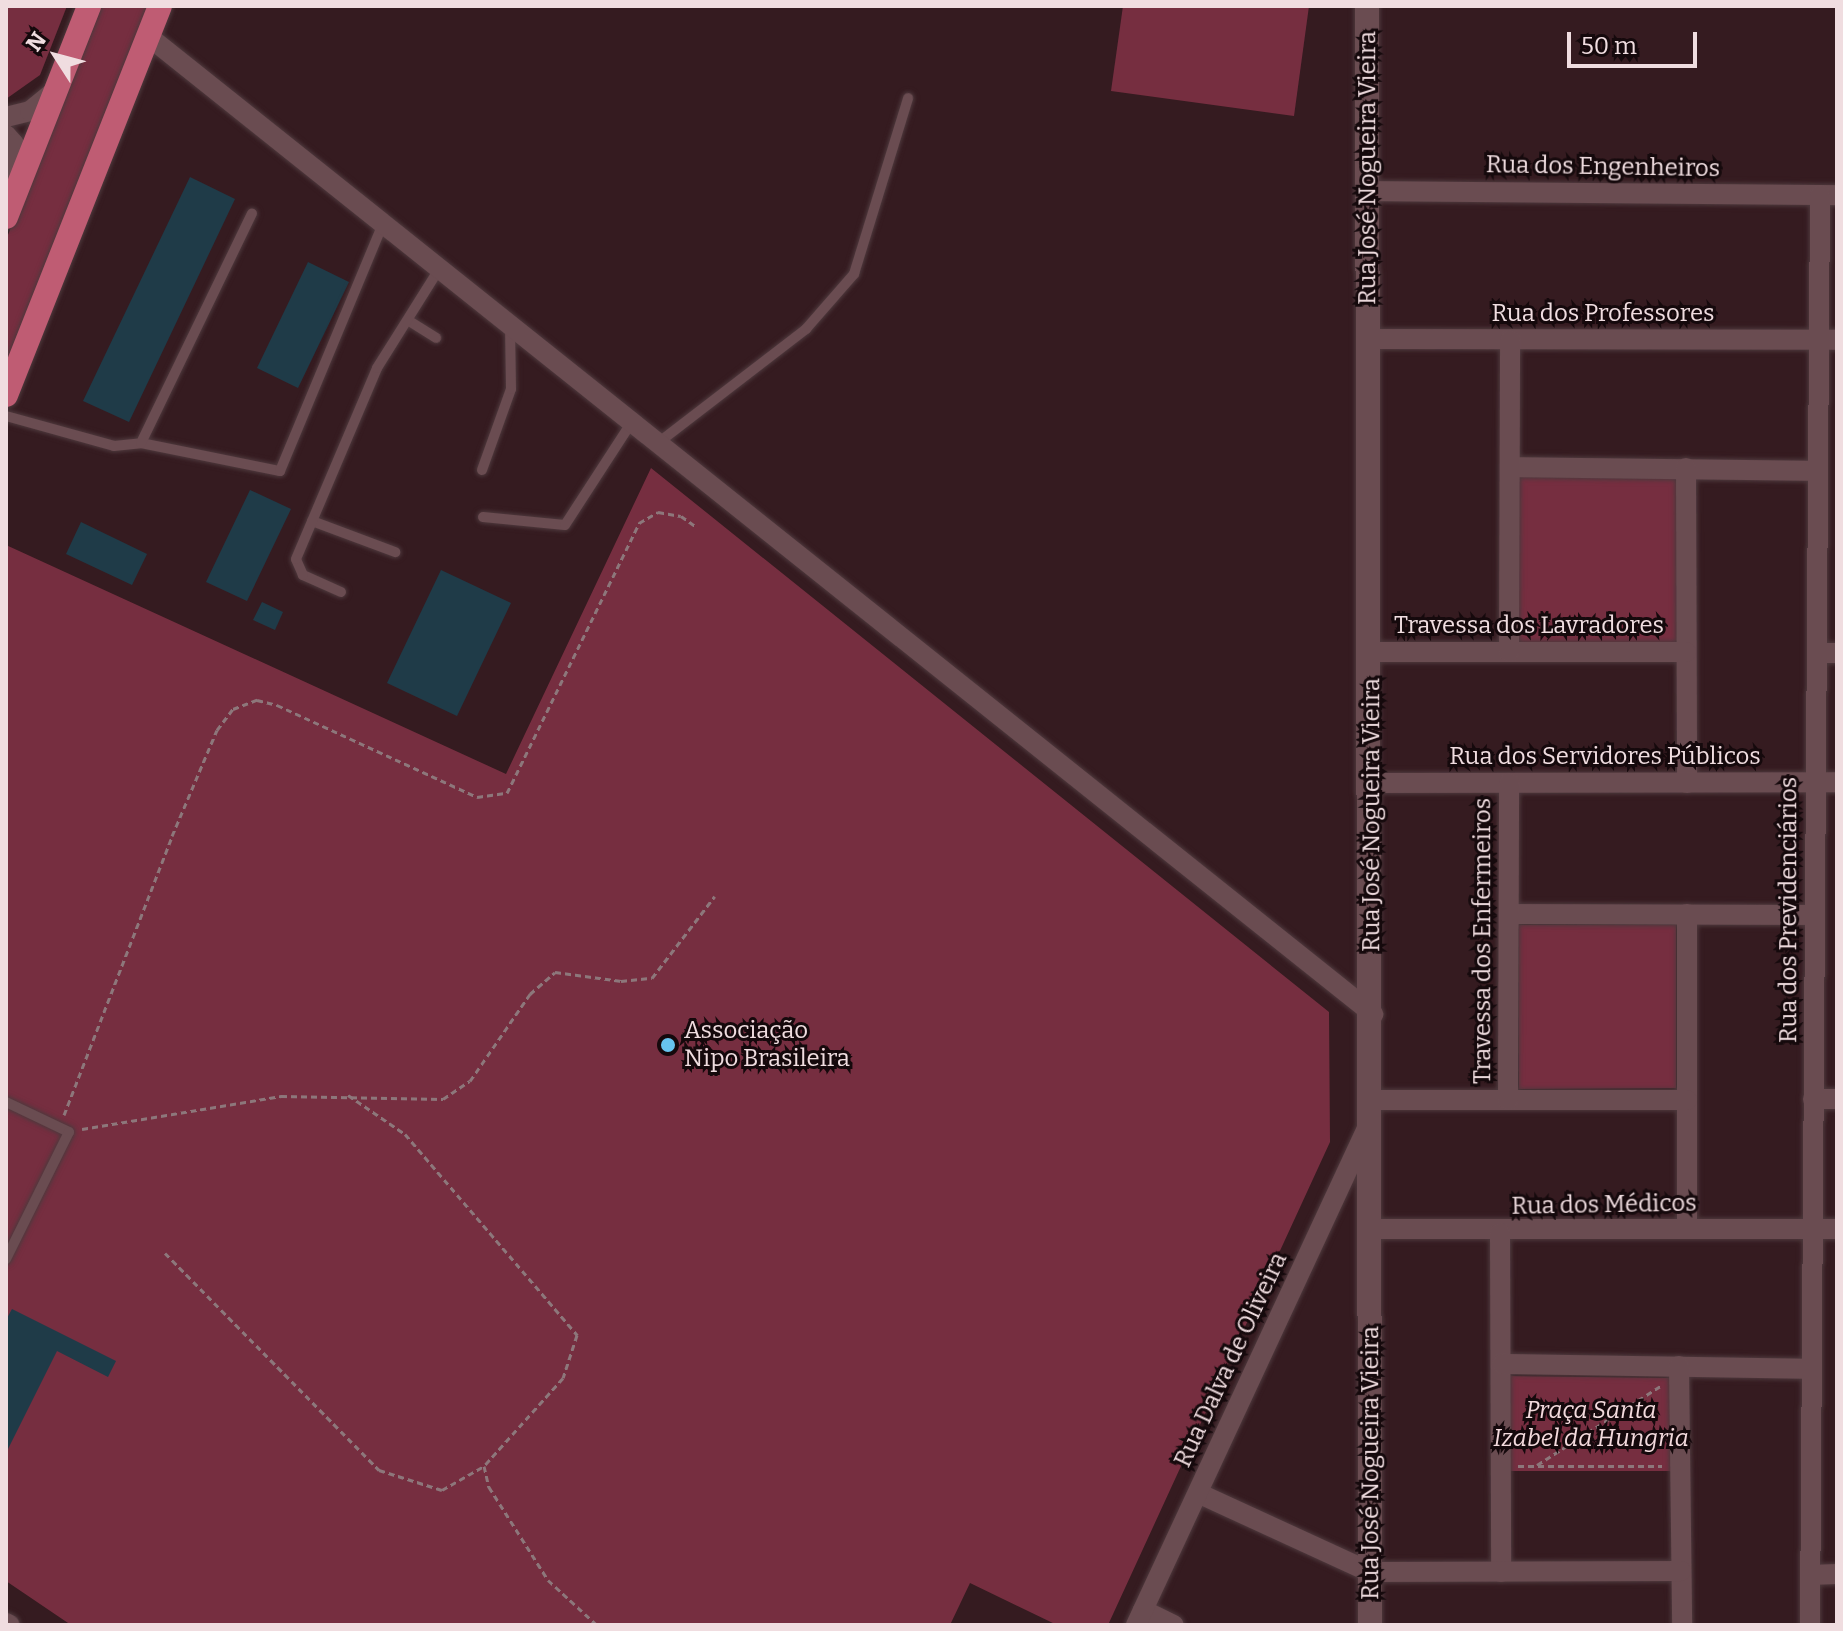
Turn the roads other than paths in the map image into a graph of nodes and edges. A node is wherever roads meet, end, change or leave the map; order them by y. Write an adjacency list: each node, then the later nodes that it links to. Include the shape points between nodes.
1 (89, 6): 5 (main road)
2 (160, 6): 4 (main road)
3 (1367, 6): 10 (street, Rua José Nogueira Vieira)
4 (148, 36): 14 (street); 22 (main road)
5 (55, 91): 7 (street, via 30,111); 9 (main road)
6 (908, 98): 26 (lane, via 854,274 806,329)
7 (6, 117)
8 (6, 135): 9 (street, via 14,144)
9 (19, 185): 13 (main road)
10 (1368, 191): 11 (street, Rua dos Engenheiros); 19 (street, Rua José Nogueira Vieira)
11 (1828, 195): 21 (street, Rua dos Previdenciários)
12 (252, 213): 25 (lane)
13 (6, 217)
14 (383, 224): 15 (street); 25 (lane, via 280,471)
15 (439, 269): 16 (lane); 17 (street)
16 (409, 321): 18 (lane); 32 (lane, via 377,368)
17 (509, 325): 24 (street); 29 (lane, via 511,389)
18 (436, 338)
19 (1369, 339): 20 (street, Rua dos Professores); 35 (street, Rua José Nogueira Vieira)
20 (1510, 340): 21 (street, Rua dos Professores); 27 (street)
21 (1828, 340): 30 (street, Rua dos Previdenciários)
22 (6, 395)
23 (6, 416): 25 (lane, via 114,446)
24 (632, 422): 26 (street); 31 (lane, via 565,525)
25 (141, 443)
26 (658, 443): 47 (street)
27 (1510, 467): 28 (street); 36 (street)
28 (1686, 468): 30 (street); 37 (street)
29 (482, 470)
30 (1818, 471): 38 (street, Rua dos Previdenciários)
31 (483, 517)
32 (312, 521): 33 (lane); 34 (lane, via 296,559 298,569)
33 (395, 552)
34 (341, 592)
35 (1372, 652): 36 (street, Travessa dos Lavradores); 41 (street, Rua José Nogueira Vieira)
36 (1509, 652): 37 (street, Travessa dos Lavradores)
37 (1686, 652): 43 (street)
38 (1827, 653): 39 (street, Rua dos Previdenciários)
39 (1816, 782): 40 (street, Rua dos Servidores Públicos); 43 (street, Rua dos Servidores Públicos); 46 (street, Rua dos Previdenciários)
40 (1837, 782)
41 (1373, 783): 42 (street, Rua dos Servidores Públicos); 47 (street, Rua José Nogueira Vieira)
42 (1509, 783): 43 (street, Rua dos Servidores Públicos); 44 (street, Travessa dos Enfermeiros)
43 (1687, 783)
44 (1509, 914): 45 (street); 50 (street, Travessa dos Enfermeiros)
45 (1687, 914): 46 (street); 51 (street)
46 (1815, 915): 48 (street, Rua dos Previdenciários)
47 (1373, 1014): 53 (street, Rua José Nogueira Vieira)
48 (1813, 1099): 49 (street); 56 (street, Rua dos Previdenciários)
49 (1837, 1099)
50 (1508, 1100): 51 (street); 53 (street)
51 (1687, 1100): 55 (street)
52 (6, 1102): 59 (lane, via 69,1132)
53 (1372, 1108): 54 (street, Rua José Nogueira Vieira); 63 (street, Rua Dalva de Oliveira)
54 (1372, 1229): 58 (street, Rua dos Médicos); 65 (street, Rua José Nogueira Vieira)
55 (1687, 1229): 56 (street, Rua dos Médicos); 58 (street, Rua dos Médicos)
56 (1813, 1229): 57 (street, Rua dos Médicos); 62 (street, Rua dos Previdenciários)
57 (1837, 1229)
58 (1500, 1233): 60 (street)
59 (6, 1259)
60 (1502, 1364): 61 (street); 66 (street)
61 (1679, 1366): 62 (street); 64 (street)
62 (1811, 1369): 68 (street, Rua dos Previdenciários)
63 (1198, 1493): 65 (street); 69 (street, Rua Dalva de Oliveira)
64 (1681, 1571): 66 (street); 72 (street)
65 (1370, 1572): 66 (street); 71 (street, Rua José Nogueira Vieira)
66 (1501, 1572)
67 (1837, 1574): 68 (street)
68 (1810, 1575): 73 (street, Rua dos Previdenciários)
69 (1140, 1617): 70 (street)
70 (1174, 1625)
71 (1370, 1625)
72 (1682, 1625)
73 (1810, 1625)

